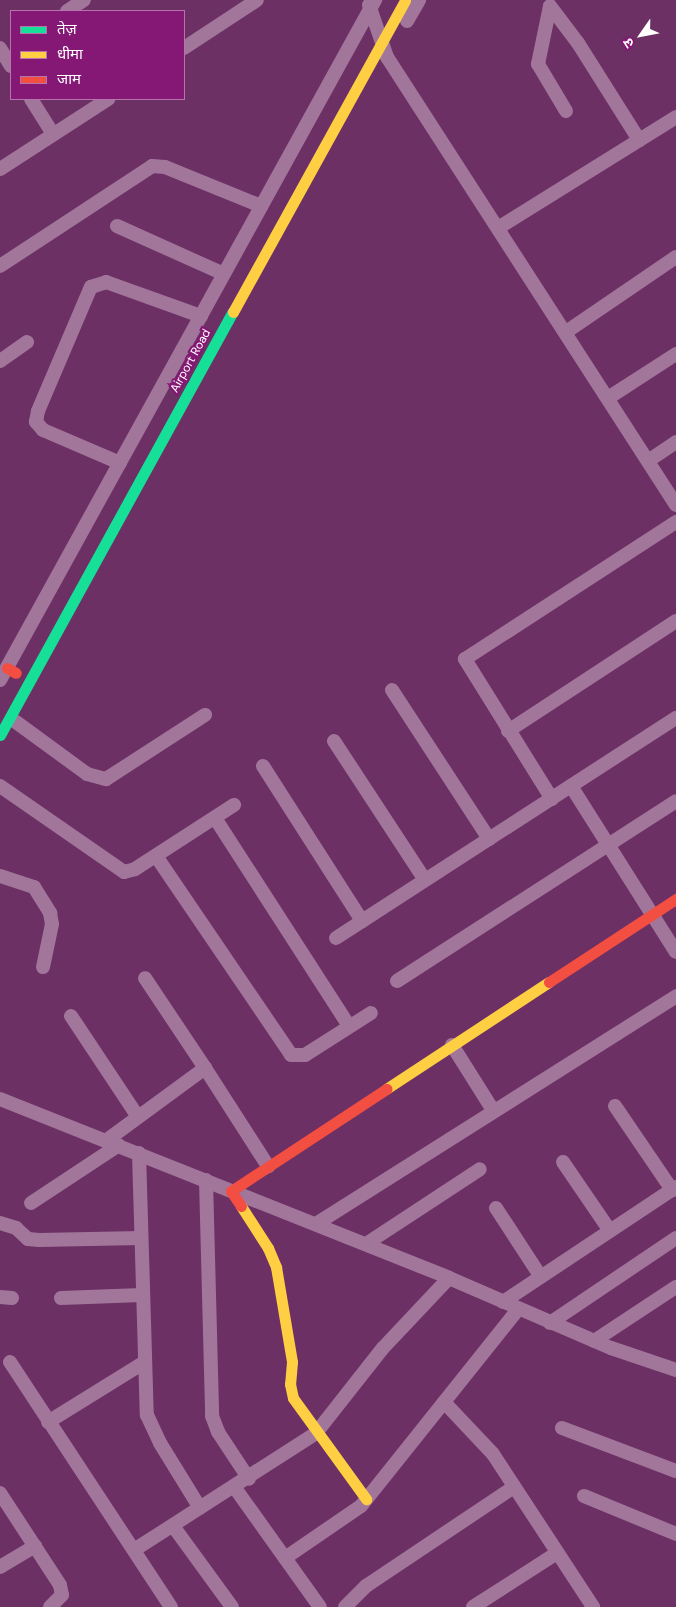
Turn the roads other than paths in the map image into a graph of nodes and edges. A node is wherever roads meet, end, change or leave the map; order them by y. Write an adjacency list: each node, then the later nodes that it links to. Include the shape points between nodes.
1 (84, 0): 7 (street)
2 (257, 0): 9 (street)
3 (406, 0): 8 (main road, Airport Road)
4 (419, 0): 11 (street)
5 (551, 3): 15 (street, via 538,64); 18 (street)
6 (375, 4): 8 (street); 20 (street)
7 (69, 10)
8 (373, 37): 11 (street); 38 (main road, Airport Road); 46 (main road, Airport Road)
9 (185, 47)
10 (4, 51): 12 (street)
11 (387, 57): 22 (street); 44 (street)
12 (10, 64)
13 (33, 100): 17 (street)
14 (106, 100): 17 (street)
15 (566, 111)
16 (676, 116): 18 (street)
17 (53, 134): 19 (street)
18 (639, 140): 22 (street)
19 (0, 169)
20 (260, 206): 24 (street, via 165,166 152,166); 25 (street)
21 (117, 226): 25 (street)
22 (498, 228): 27 (street)
23 (676, 257): 27 (street)
24 (0, 266)
25 (224, 274): 26 (street)
26 (202, 316): 34 (street); 34 (street, via 106,282 91,287 36,422 43,430)
27 (566, 332): 31 (street)
28 (27, 342): 30 (street)
29 (676, 354): 31 (street)
30 (0, 361)
31 (608, 398): 33 (street)
32 (676, 442): 33 (street)
33 (648, 461): 35 (street)
34 (120, 463): 38 (street)
35 (676, 504)
36 (676, 522): 45 (street, via 466,657 465,665)
37 (676, 621): 45 (street)
38 (8, 668): 39 (street); 41 (main road, Airport Road)
39 (0, 680)
40 (392, 690): 56 (street)
41 (4, 694)
42 (205, 715): 44 (street, via 106,779 87,774)
43 (676, 718): 51 (street)
44 (16, 722): 48 (street)
45 (508, 731): 52 (street)
46 (0, 735)
47 (334, 741): 60 (street)
48 (0, 750)
49 (263, 766): 63 (street)
50 (0, 786): 58 (street, via 118,871 129,872)
51 (571, 786): 52 (street); 57 (street)
52 (552, 799): 56 (street)
53 (676, 801): 57 (street)
54 (234, 805): 55 (street)
55 (214, 818): 58 (street); 72 (street)
56 (489, 839): 60 (street)
57 (608, 845): 62 (street); 68 (street)
58 (156, 856): 72 (street, via 285,1050 291,1055 305,1055)
59 (0, 876): 66 (street, via 34,887 50,914 52,924)
60 (425, 880): 63 (street)
61 (676, 899): 62 (main road)
62 (653, 914): 65 (street); 73 (main road)
63 (362, 921): 64 (street)
64 (336, 938)
65 (676, 952)
66 (43, 967)
67 (144, 978): 74 (street)
68 (396, 981)
69 (676, 996): 77 (street)
70 (371, 1013): 72 (street)
71 (71, 1016): 78 (street)
72 (349, 1026)
73 (452, 1045): 77 (street); 82 (main road)
74 (205, 1068): 78 (street); 82 (street)
75 (0, 1099): 79 (street)
76 (615, 1106): 85 (street)
77 (493, 1110): 90 (street)
78 (138, 1117): 79 (street)
79 (113, 1142): 80 (street); 87 (street)
80 (139, 1153): 84 (street); 92 (street)
81 (563, 1162): 91 (street)
82 (268, 1166): 86 (main road)
83 (480, 1169): 94 (street)
84 (206, 1180): 86 (street); 112 (street, via 212,1416 218,1432)
85 (674, 1188): 91 (street)
86 (231, 1191): 90 (street); 110 (main road, via 268,1248 276,1267 292,1362 290,1393)
87 (31, 1203)
88 (496, 1208): 95 (street)
89 (0, 1223): 92 (street, via 16,1228 26,1238 39,1240)
90 (316, 1224): 94 (street)
91 (610, 1231): 95 (street)
92 (141, 1238): 98 (street)
93 (676, 1238): 102 (street)
94 (366, 1244): 96 (street)
95 (541, 1277): 100 (street)
96 (449, 1278): 100 (street); 110 (street, via 383,1348)
97 (676, 1287): 103 (street)
98 (142, 1295): 99 (street); 105 (street)
99 (61, 1298)
100 (503, 1302): 101 (street)
101 (518, 1310): 102 (street); 107 (street)
102 (550, 1323): 103 (street)
103 (594, 1341): 106 (street)
104 (10, 1362): 108 (street)
105 (143, 1363): 108 (street); 118 (street, via 150,1424)
106 (676, 1370)
107 (444, 1402): 113 (street, via 487,1447); 117 (street)
108 (48, 1422): 122 (street)
109 (562, 1428): 111 (street)
110 (316, 1433): 112 (street); 117 (main road)
111 (676, 1471)
112 (249, 1478): 114 (street)
113 (514, 1487): 123 (street); 130 (street, via 371,1582)
114 (235, 1488): 118 (street); 124 (street)
115 (0, 1493): 121 (street)
116 (584, 1496): 120 (street)
117 (366, 1499): 124 (street, via 346,1518)
118 (200, 1508): 119 (street)
119 (173, 1526): 122 (street); 128 (street)
120 (676, 1534)
121 (35, 1546): 125 (street); 126 (street, via 62,1590 60,1599)
122 (134, 1550): 127 (street)
123 (557, 1553): 131 (street); 132 (street)
124 (285, 1558): 129 (street)
125 (0, 1567)
126 (49, 1607)
127 (171, 1607)
128 (232, 1607)
129 (320, 1607)
130 (345, 1607)
131 (474, 1607)
132 (593, 1607)

